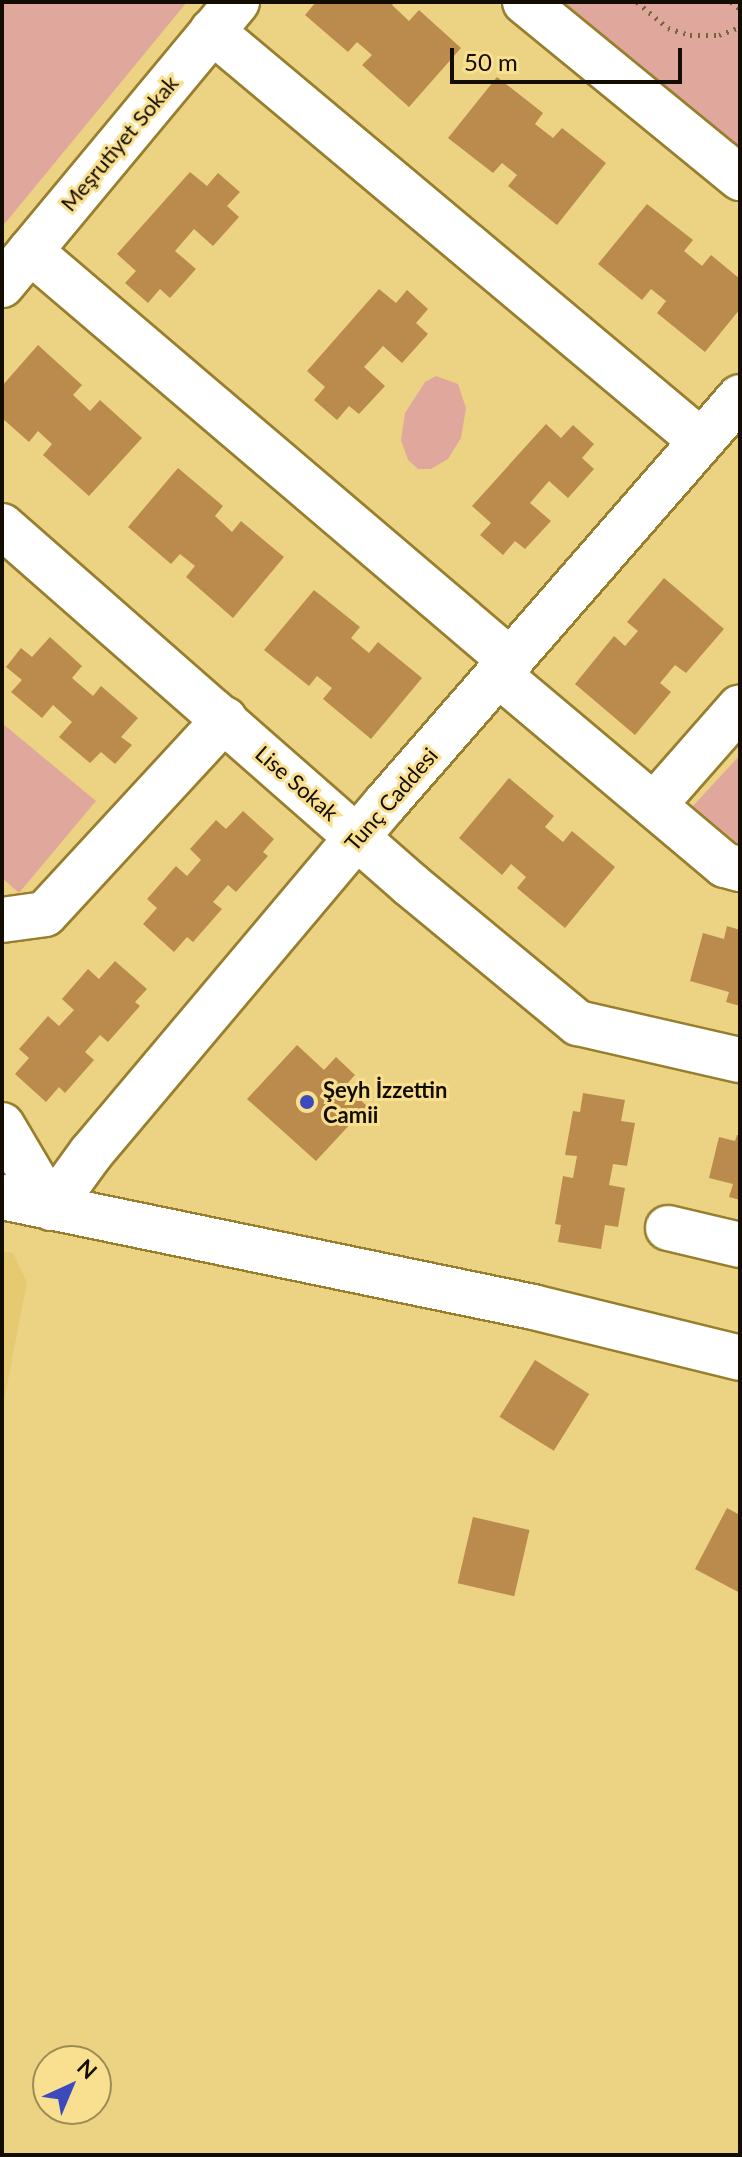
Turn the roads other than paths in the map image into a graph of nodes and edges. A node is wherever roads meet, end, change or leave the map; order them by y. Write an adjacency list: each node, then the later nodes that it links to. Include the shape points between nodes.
1 (525, 2): 3 (street)
2 (224, 16): 4 (street, Meşrutiyet Sokak); 6 (street)
3 (740, 178)
4 (30, 251): 5 (street, Meşrutiyet Sokak); 8 (street)
5 (2, 285)
6 (725, 424): 8 (street, Tunç Caddesi)
7 (8, 544): 10 (street, Lise Sokak)
8 (505, 668): 11 (street); 12 (street, Tunç Caddesi)
9 (740, 707): 11 (street)
10 (225, 719): 12 (street, Lise Sokak); 14 (street, via 45,914)
11 (654, 805): 13 (street, via 725,865)
12 (358, 836): 15 (street, Lise Sokak, via 578,1023); 18 (street, Tunç Caddesi, via 91,1153)
13 (740, 869)
14 (2, 920)
15 (740, 1060)
16 (2, 1125): 18 (street)
17 (2, 1197): 18 (street)
18 (51, 1208): 21 (street, via 533,1307)
19 (668, 1228): 20 (street)
20 (740, 1245)
21 (740, 1358)

